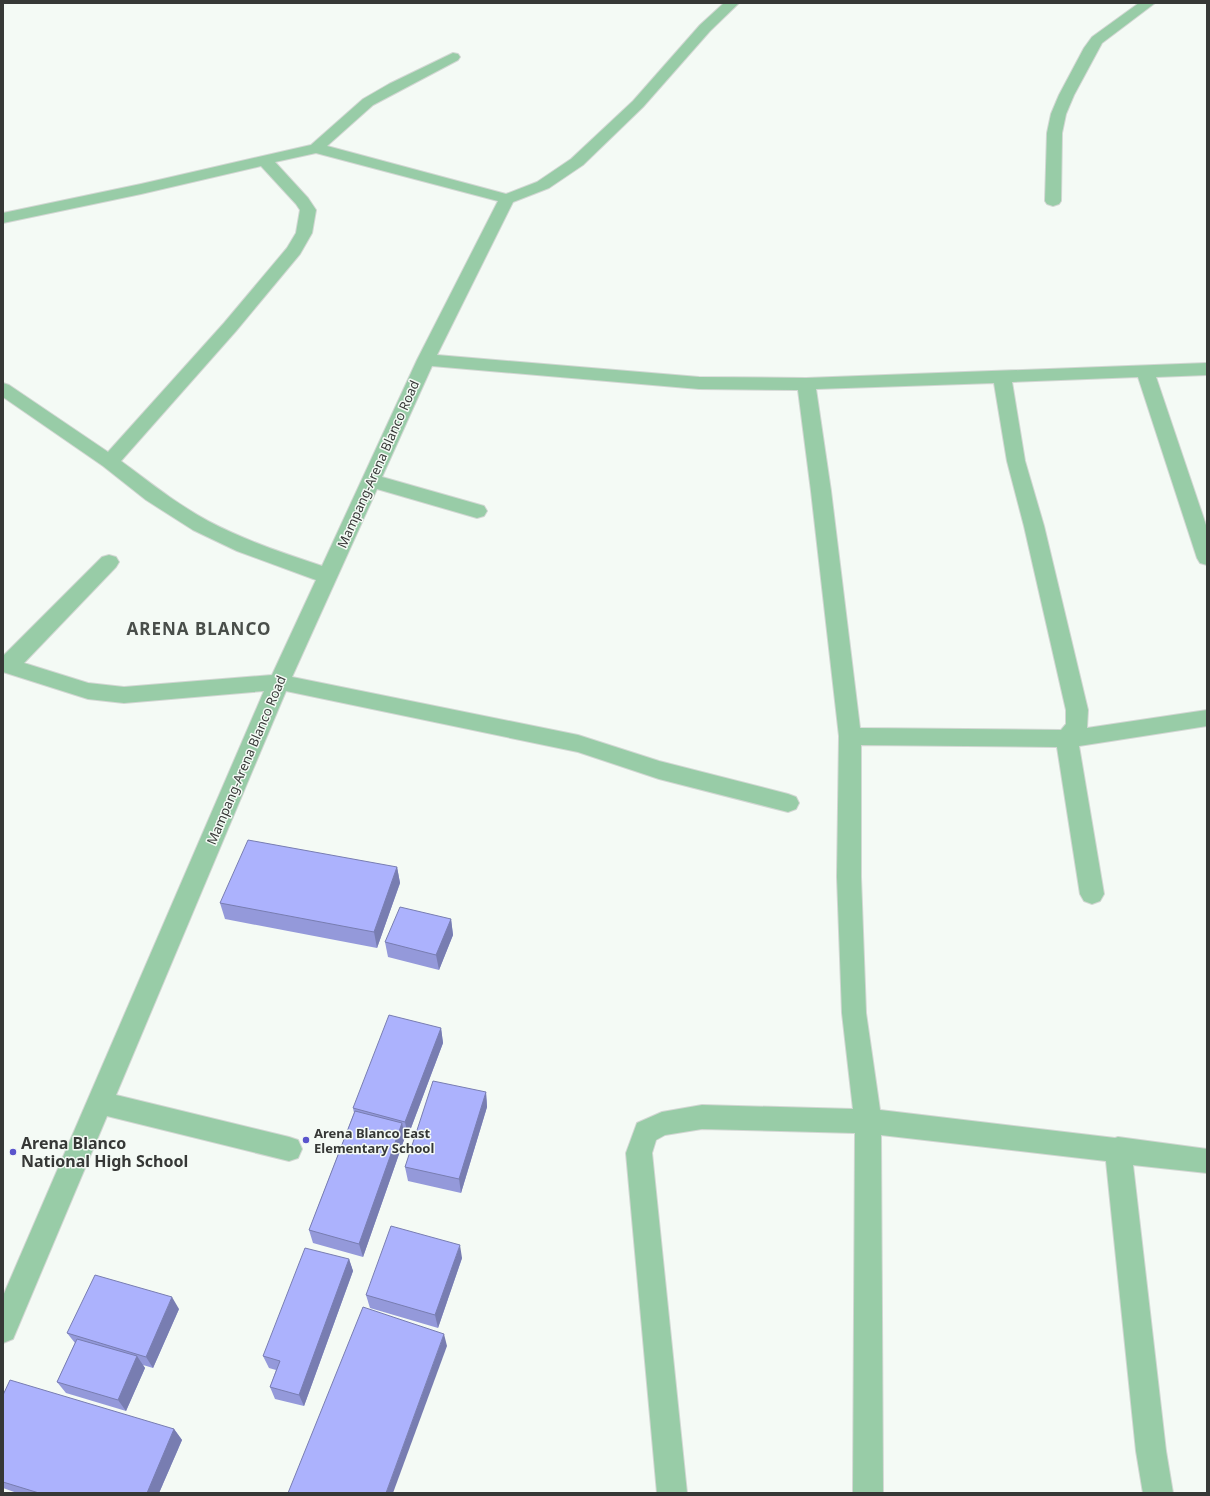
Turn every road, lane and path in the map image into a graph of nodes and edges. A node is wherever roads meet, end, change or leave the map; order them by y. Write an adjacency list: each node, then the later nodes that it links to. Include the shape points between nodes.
1 (732, 3): 6 (street, via 705,28 638,104 577,162 543,184)
2 (1148, 3): 7 (street, via 1097,40 1060,109 1055,124)
3 (453, 57): 4 (street, via 368,102)
4 (316, 148): 5 (street); 6 (street)
5 (264, 160): 8 (street); 15 (street, via 308,210 304,233 294,250 230,327)
6 (507, 200): 9 (street, Mampang-Arena Blanco Road)
7 (1053, 202)
8 (3, 218)
9 (426, 360): 13 (street, via 699,383); 16 (street, Mampang-Arena Blanco Road)
10 (1207, 369): 11 (street)
11 (1146, 373): 12 (street); 18 (street)
12 (1002, 378): 13 (street); 25 (street, via 1016,461 1034,526 1077,710 1076,726)
13 (806, 384): 24 (street)
14 (3, 389): 15 (street)
15 (110, 462): 20 (street, via 153,495 200,524 244,546)
16 (370, 480): 17 (street); 20 (street, Mampang-Arena Blanco Road)
17 (477, 511)
18 (1207, 558)
19 (109, 562): 21 (street)
20 (327, 576): 22 (street, Mampang-Arena Blanco Road)
21 (6, 665): 22 (street, via 88,691 124,695)
22 (279, 682): 26 (street, via 578,744 659,770); 28 (street, Mampang-Arena Blanco Road)
23 (1207, 718): 25 (street)
24 (850, 736): 25 (street); 29 (street, via 849,877 854,1013)
25 (1067, 739): 27 (street)
26 (788, 803)
27 (1092, 894)
28 (100, 1103): 30 (street); 33 (street, Mampang-Arena Blanco Road)
29 (868, 1121): 31 (street); 34 (street, via 702,1117 662,1124 646,1132 639,1153); 35 (street)
30 (289, 1148)
31 (1118, 1149): 32 (street); 36 (street, via 1150,1443)
32 (1207, 1161)
33 (3, 1329)
34 (672, 1493)
35 (868, 1493)
36 (1158, 1493)

